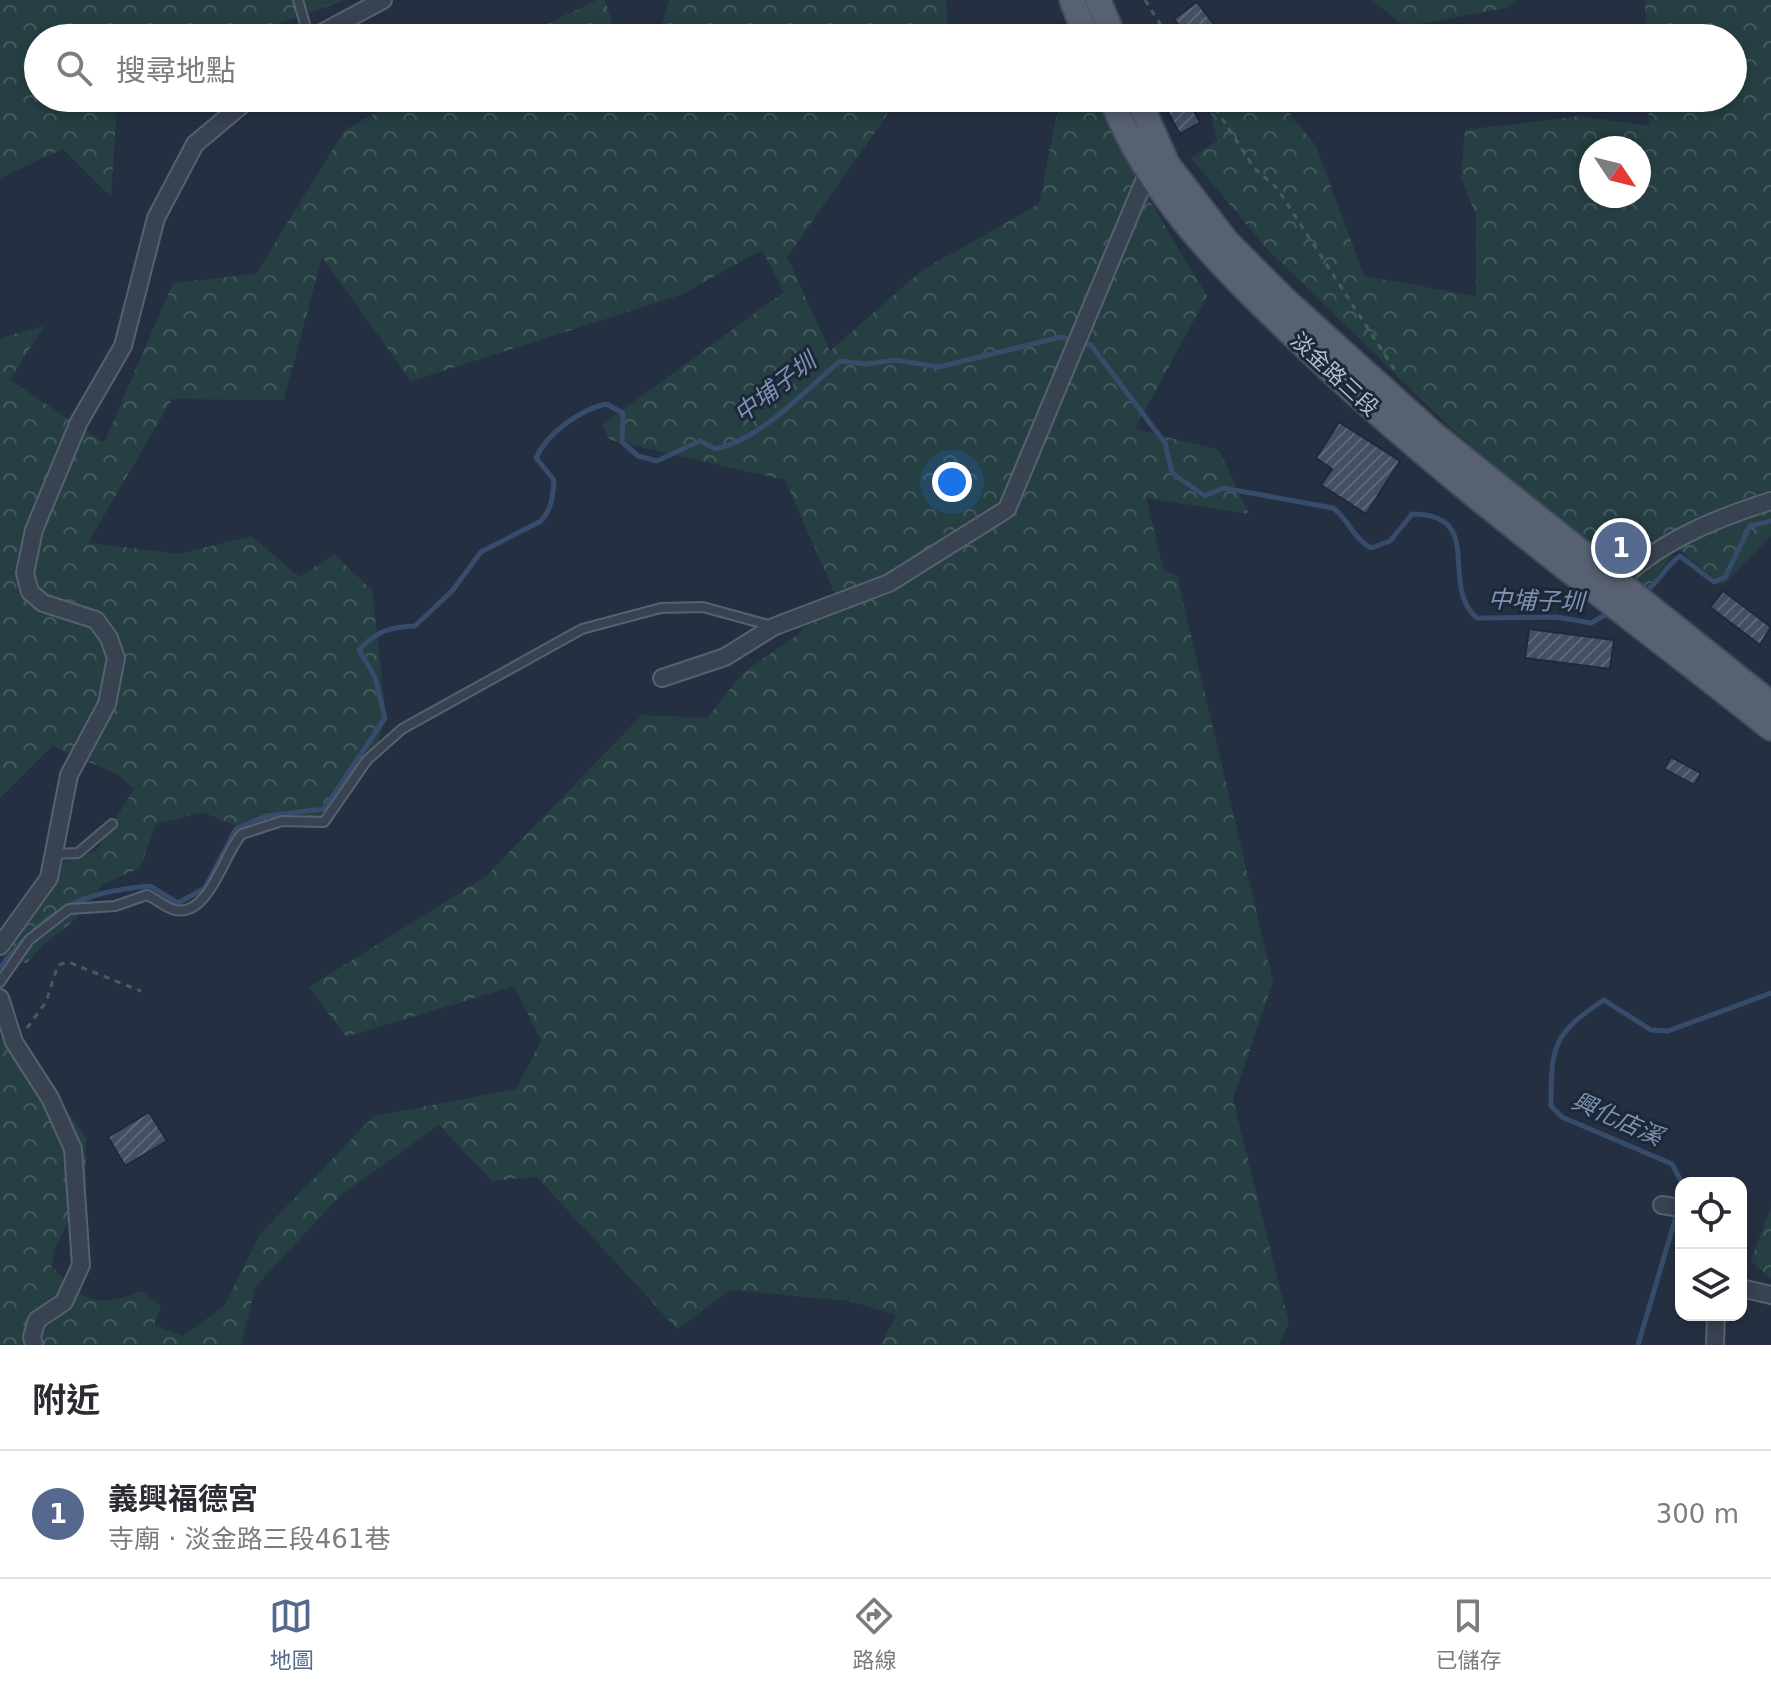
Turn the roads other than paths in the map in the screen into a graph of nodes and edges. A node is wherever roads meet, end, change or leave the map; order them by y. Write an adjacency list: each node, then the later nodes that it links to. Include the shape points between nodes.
1 (298, 0): 5 (lane)
2 (383, 0): 6 (street)
3 (1072, 0): 7 (main road)
4 (1098, 0): 8 (main road)
5 (306, 24)
6 (337, 24)
7 (1081, 24)
8 (1108, 24)
9 (233, 112): 20 (street, via 195,144 156,218 123,346 79,422 34,530 25,573 30,592 43,603 96,620 116,658 107,704 69,775)
10 (1120, 112): 12 (main road, 淡金路三段)
11 (1142, 112): 12 (main road, 淡金路三段)
12 (1157, 169): 14 (main road, 淡金路三段, via 1210,254 1332,372 1395,430); 15 (street, via 1007,509 889,583)
13 (1771, 501): 14 (street, via 1724,516 1644,557)
14 (1623, 599): 17 (main road, 淡金路三段); 18 (main road, 淡金路三段)
15 (773, 627): 16 (street, via 725,657); 22 (lane, via 703,607 675,607 582,629 402,729 367,760 324,822 282,821 242,834 210,891 192,907 176,910 147,895 115,906 69,909 29,940)
16 (662, 678)
17 (1771, 704)
18 (1771, 728)
19 (112, 824): 20 (lane, via 78,853)
20 (56, 854): 21 (street, via 49,878)
21 (0, 946)
22 (0, 982)
23 (0, 998): 29 (street, via 14,1042 50,1098 73,1149 81,1265 64,1302 37,1320)
24 (1662, 1205): 25 (street)
25 (1675, 1207)
26 (1747, 1289): 27 (street)
27 (1771, 1295)
28 (1716, 1321): 30 (street)
29 (34, 1345)
30 (1715, 1345)

